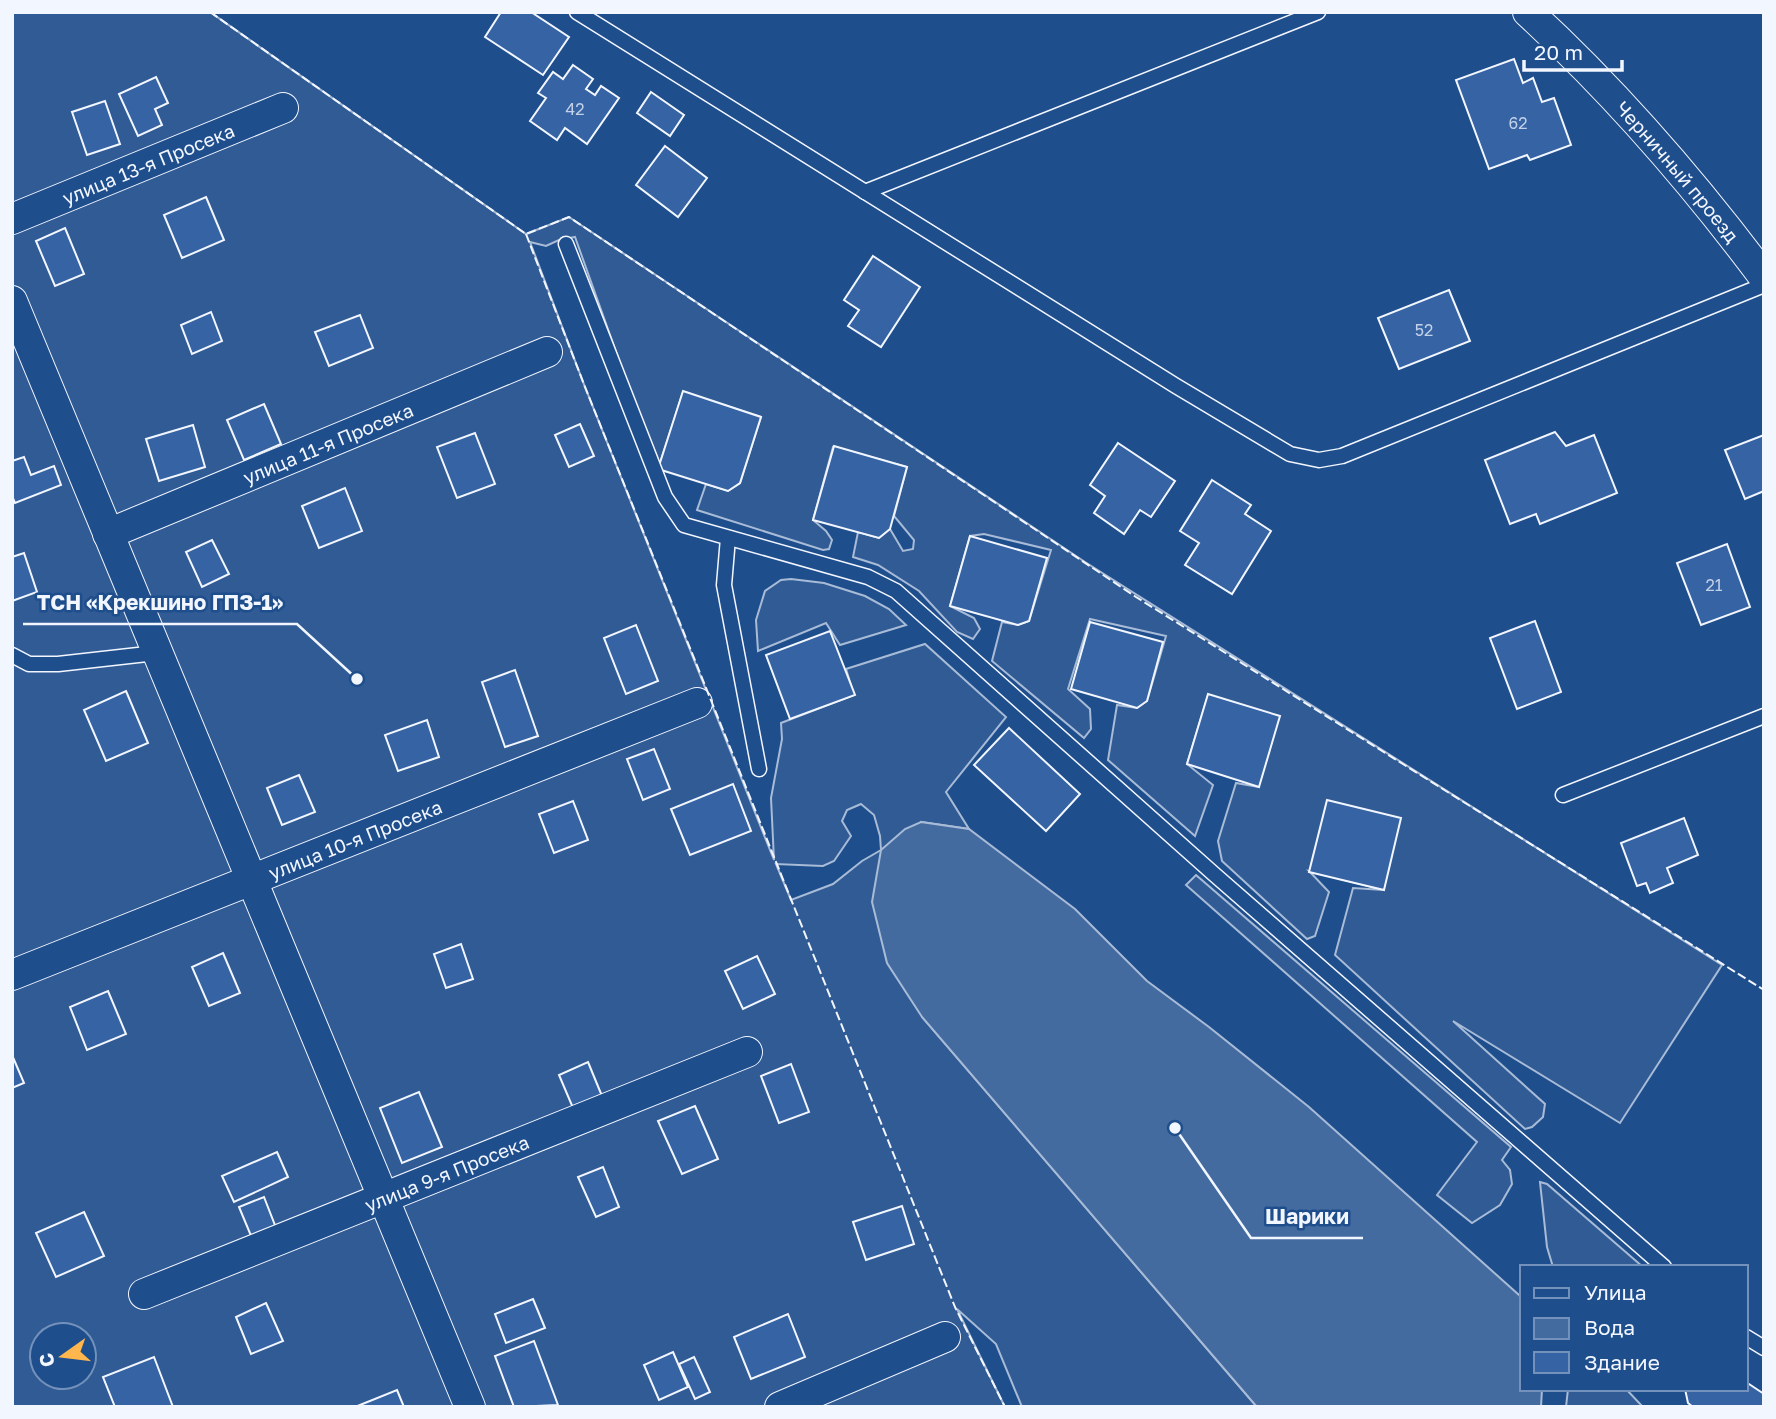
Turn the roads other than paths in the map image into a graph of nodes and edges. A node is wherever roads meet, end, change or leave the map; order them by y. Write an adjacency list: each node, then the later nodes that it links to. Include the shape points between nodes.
1 (577, 12): 5 (lane)
2 (1318, 12): 5 (lane)
3 (1528, 12): 8 (street, Черничный проезд, via 1622,104)
4 (283, 108): 6 (street, улица 13-я Просека)
5 (865, 192): 9 (lane, via 1290,454 1319,460 1342,456)
6 (12, 219)
7 (566, 244): 13 (lane, via 674,512 684,525)
8 (1764, 277)
9 (1764, 285)
10 (14, 310): 12 (street)
11 (547, 352): 12 (street, улица 11-я Просека)
12 (108, 534): 14 (street)
13 (728, 538): 18 (lane, via 724,585); 24 (lane, via 869,578 896,591)
14 (156, 653): 15 (lane, via 58,664 29,664); 20 (street)
15 (12, 655)
16 (697, 703): 20 (street, улица 10-я Просека)
17 (1764, 716): 19 (lane)
18 (759, 769)
19 (1563, 794)
20 (251, 880): 21 (street, улица 10-я Просека); 23 (street)
21 (12, 975)
22 (747, 1052): 23 (street, улица 9-я Просека)
23 (383, 1199): 25 (street, улица 9-я Просека); 29 (street)
24 (1662, 1265)
25 (144, 1294)
26 (945, 1337): 30 (street)
27 (1748, 1338): 28 (lane)
28 (1764, 1348)
29 (470, 1407)
30 (780, 1407)

